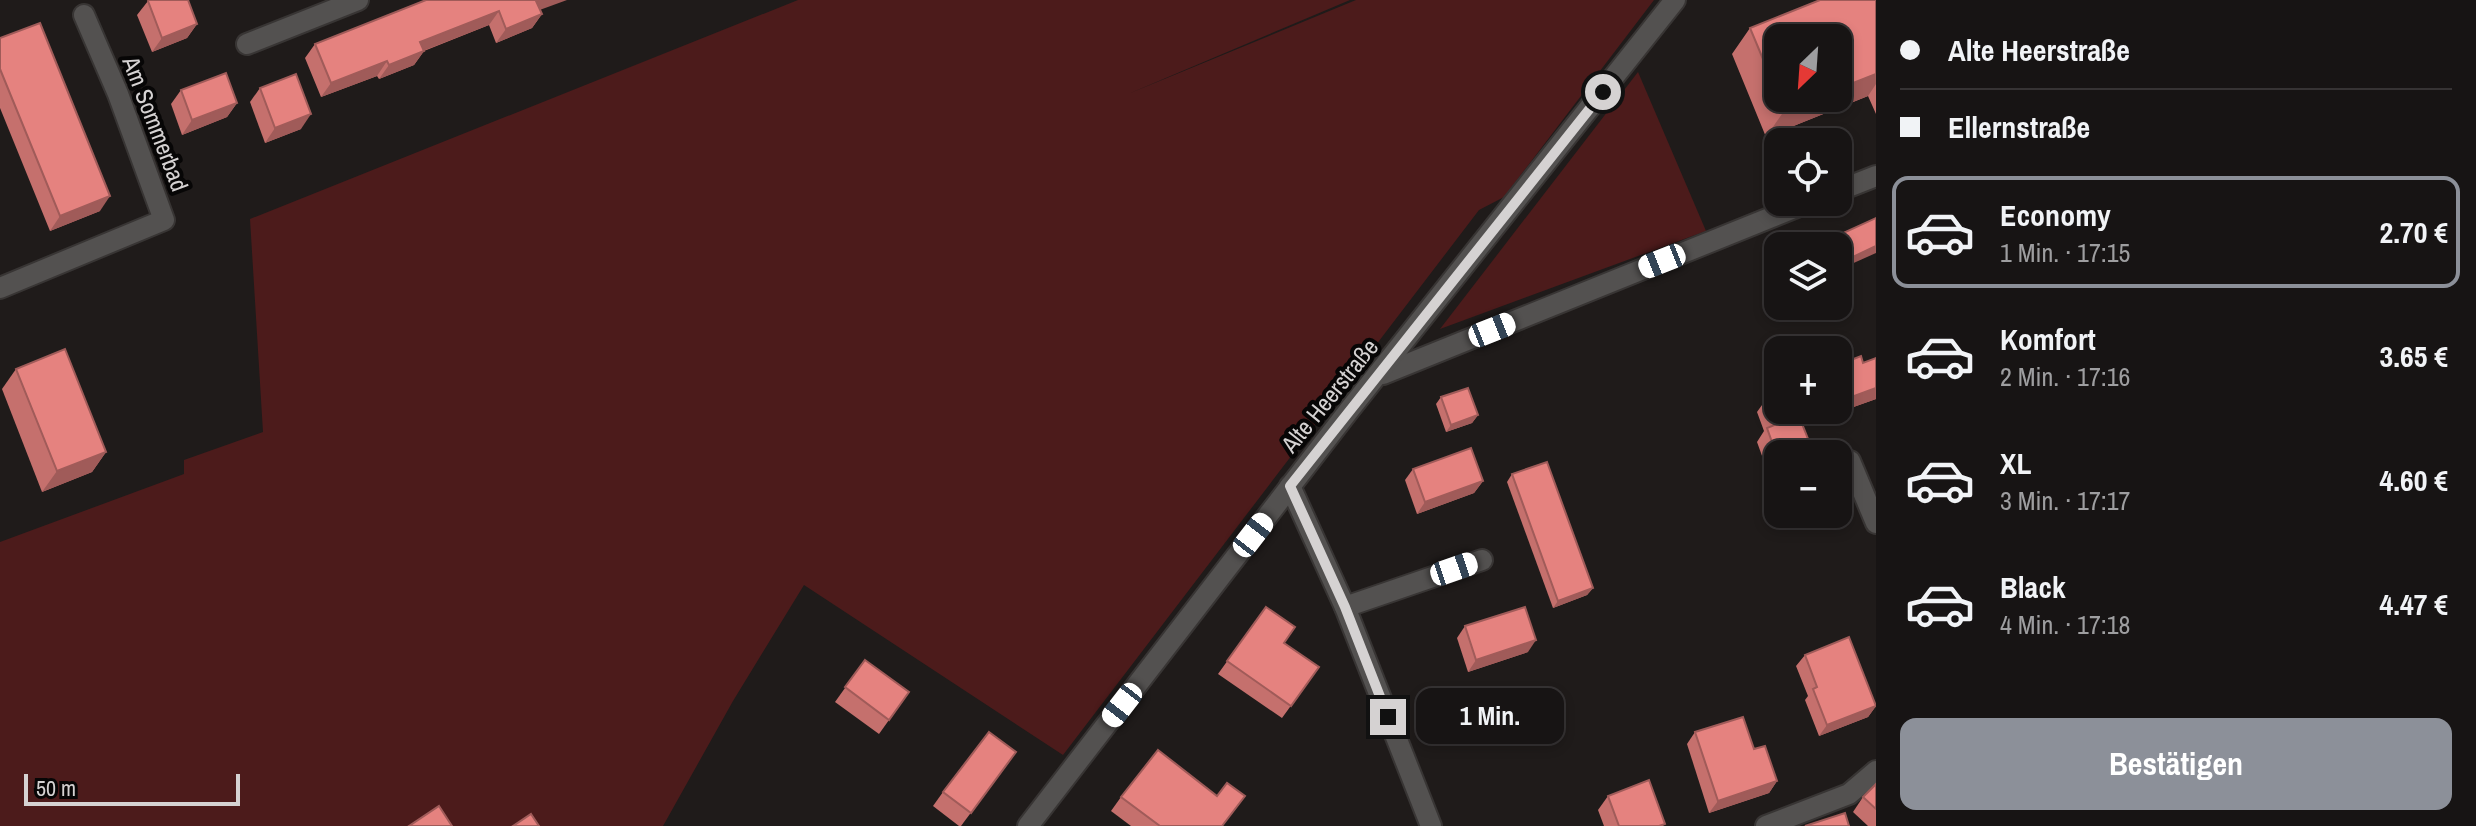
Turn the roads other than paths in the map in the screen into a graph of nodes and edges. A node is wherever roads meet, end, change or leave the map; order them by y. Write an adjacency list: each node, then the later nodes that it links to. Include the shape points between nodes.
1 (358, 0): 4 (street)
2 (1675, 0): 9 (street, Alte Heerstraße)
3 (84, 15): 8 (street, Am Sommerbad, via 164,220)
4 (247, 44)
5 (1876, 176): 6 (street)
6 (1852, 185)
7 (1774, 216): 9 (street)
8 (0, 288)
9 (1379, 375): 11 (street, Alte Heerstraße)
10 (1852, 466): 12 (street)
11 (1290, 486): 14 (street); 16 (street, Alte Heerstraße)
12 (1876, 523)
13 (1482, 560): 14 (street)
14 (1345, 607): 17 (street)
15 (1876, 771): 18 (street, via 1849,794)
16 (1028, 826)
17 (1431, 826)
18 (1766, 826)

